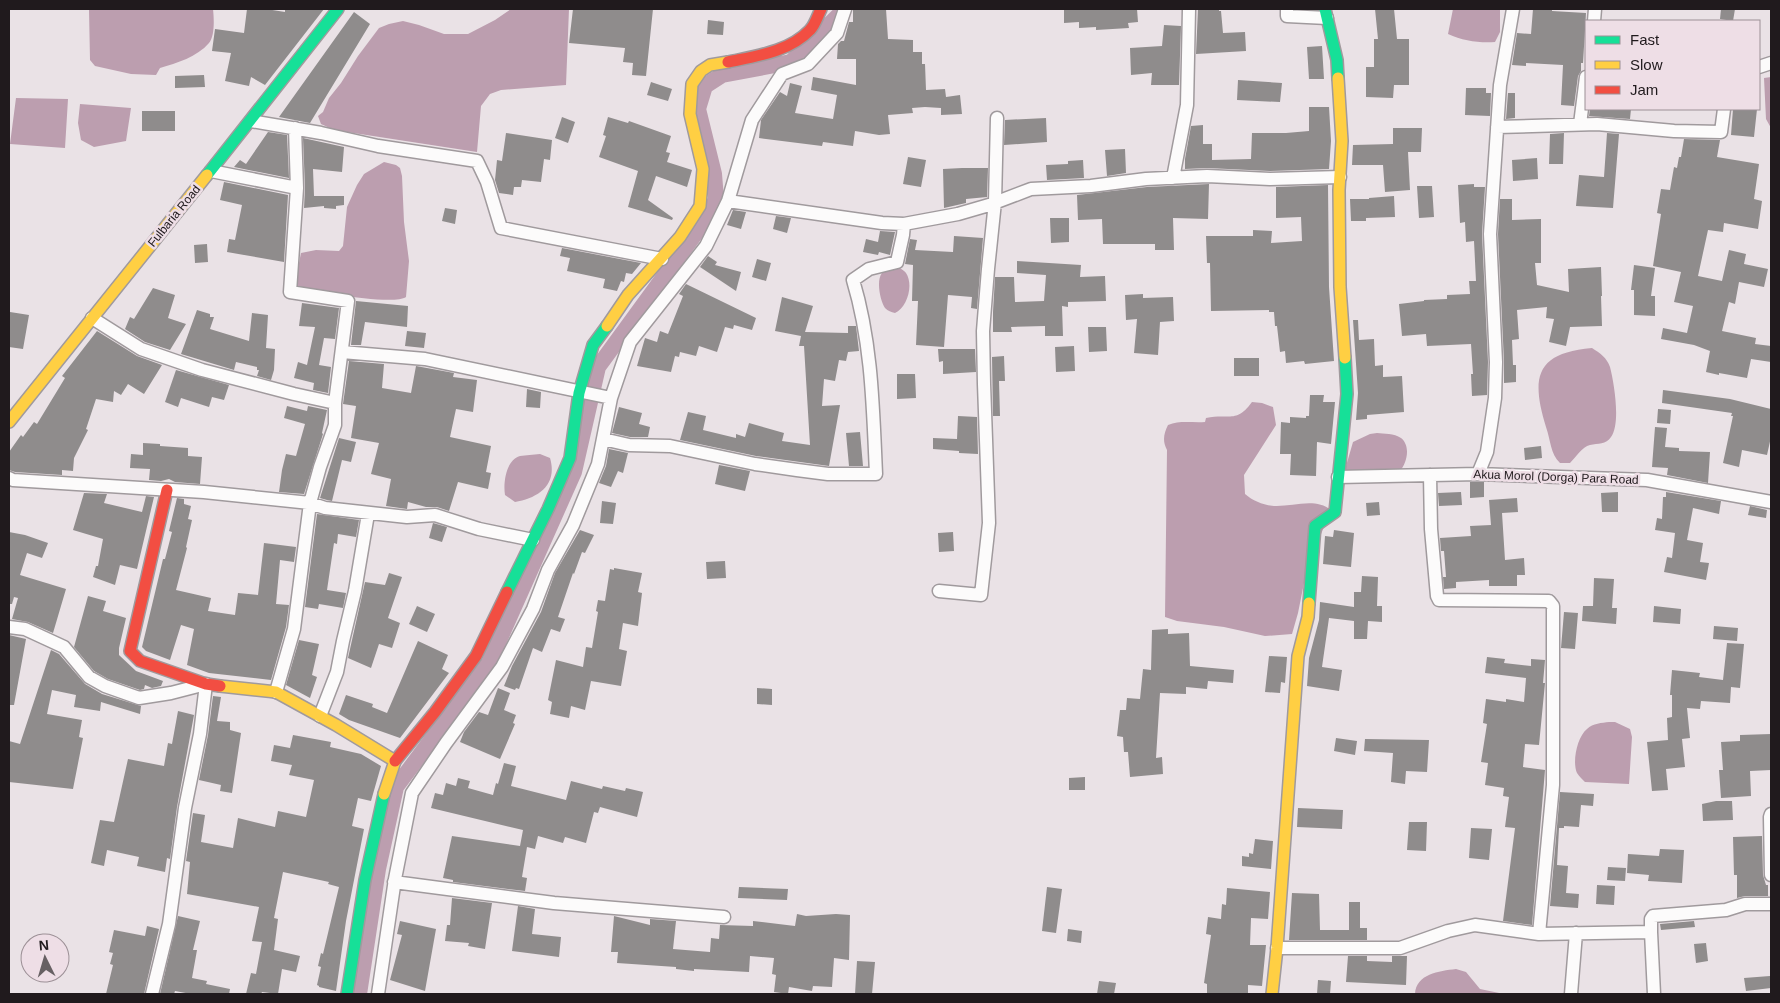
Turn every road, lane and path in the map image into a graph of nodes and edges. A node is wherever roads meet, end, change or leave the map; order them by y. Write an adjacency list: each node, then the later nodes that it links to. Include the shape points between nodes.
1 (338, 9): 11 (street, Fulbaria Road)
2 (821, 9): 22 (street, via 812,29 789,46 710,65 692,84 690,114 703,170 700,206)
3 (845, 9): 19 (street, via 837,34 808,64 782,74 752,120)
4 (1189, 9): 17 (street, via 1187,106)
5 (1287, 9): 7 (street, via 1287,16)
6 (1513, 9): 13 (street, via 1500,85)
7 (1326, 13): 16 (street, via 1337,60 1342,141)
8 (1585, 85): 12 (street)
9 (1724, 110): 12 (street, via 1721,132)
10 (997, 118): 20 (street)
11 (251, 121): 14 (street); 15 (street, Fulbaria Road)
12 (1580, 124): 13 (street)
13 (1497, 127): 30 (street, via 1490,234 1495,398 1487,452)
14 (295, 128): 18 (street); 22 (street, via 378,146 477,161 501,228)
15 (211, 171): 18 (street); 23 (street, Fulbaria Road)
16 (1340, 177): 17 (street); 32 (street, via 1340,287 1347,394)
17 (1173, 178): 20 (street, via 1031,189)
18 (297, 188): 24 (street, via 290,292 348,301)
19 (728, 201): 21 (street); 26 (street, via 706,246 630,342)
20 (996, 202): 21 (street, via 958,214); 39 (street, via 983,331 989,523 981,595)
21 (904, 224): 29 (street, via 897,262 869,269 853,280 866,330 876,474 828,474 755,464 670,446 629,445)
22 (662, 259): 25 (street, via 628,295 593,345)
23 (92, 318): 27 (street, via 141,349 202,370); 28 (street, Fulbaria Road)
24 (342, 352): 25 (street, via 424,359); 27 (street)
25 (580, 391): 26 (street); 38 (street, via 570,458)
26 (611, 398): 29 (street)
27 (335, 403): 36 (street, via 336,426)
28 (9, 422)
29 (603, 439): 47 (street, via 598,464 573,525 502,666 412,793)
30 (1478, 474): 31 (street, Akua Morol (Dorga) Para Road); 35 (street, Akua Morol (Dorga) Para Road, via 1647,480)
31 (1430, 475): 32 (street, Akua Morol (Dorga) Para Road); 52 (street, via 1431,529 1436,596 1439,600 1549,600 1553,606 1553,785)
32 (1338, 477): 53 (street, via 1335,512 1315,526 1308,617 1298,656)
33 (9, 478): 34 (street)
34 (167, 490): 36 (street); 41 (street, via 130,651 140,661)
35 (1771, 502)
36 (310, 503): 37 (street); 42 (street, via 294,629)
37 (368, 514): 38 (street, via 435,515 479,529); 43 (street, via 356,591 337,672)
38 (533, 540): 44 (street, via 476,656)
39 (939, 591)
40 (9, 627): 41 (street, via 26,629 64,647 89,677 139,698)
41 (206, 684): 42 (street); 54 (street, via 169,924)
42 (276, 692): 43 (street)
43 (320, 716): 44 (street)
44 (395, 761): 55 (street, via 384,791 370,854 352,948)
45 (1771, 814): 46 (street)
46 (1771, 874)
47 (394, 882): 49 (street, via 554,903); 56 (street)
48 (1771, 904): 50 (street, via 1745,904 1726,910 1653,916)
49 (724, 917)
50 (1651, 932): 51 (street); 59 (street)
51 (1576, 933): 52 (street); 58 (street)
52 (1539, 934): 53 (street, via 1475,925 1400,948)
53 (1277, 948): 57 (street)
54 (152, 994)
55 (347, 994)
56 (378, 994)
57 (1272, 994)
58 (1571, 994)
59 (1654, 994)

